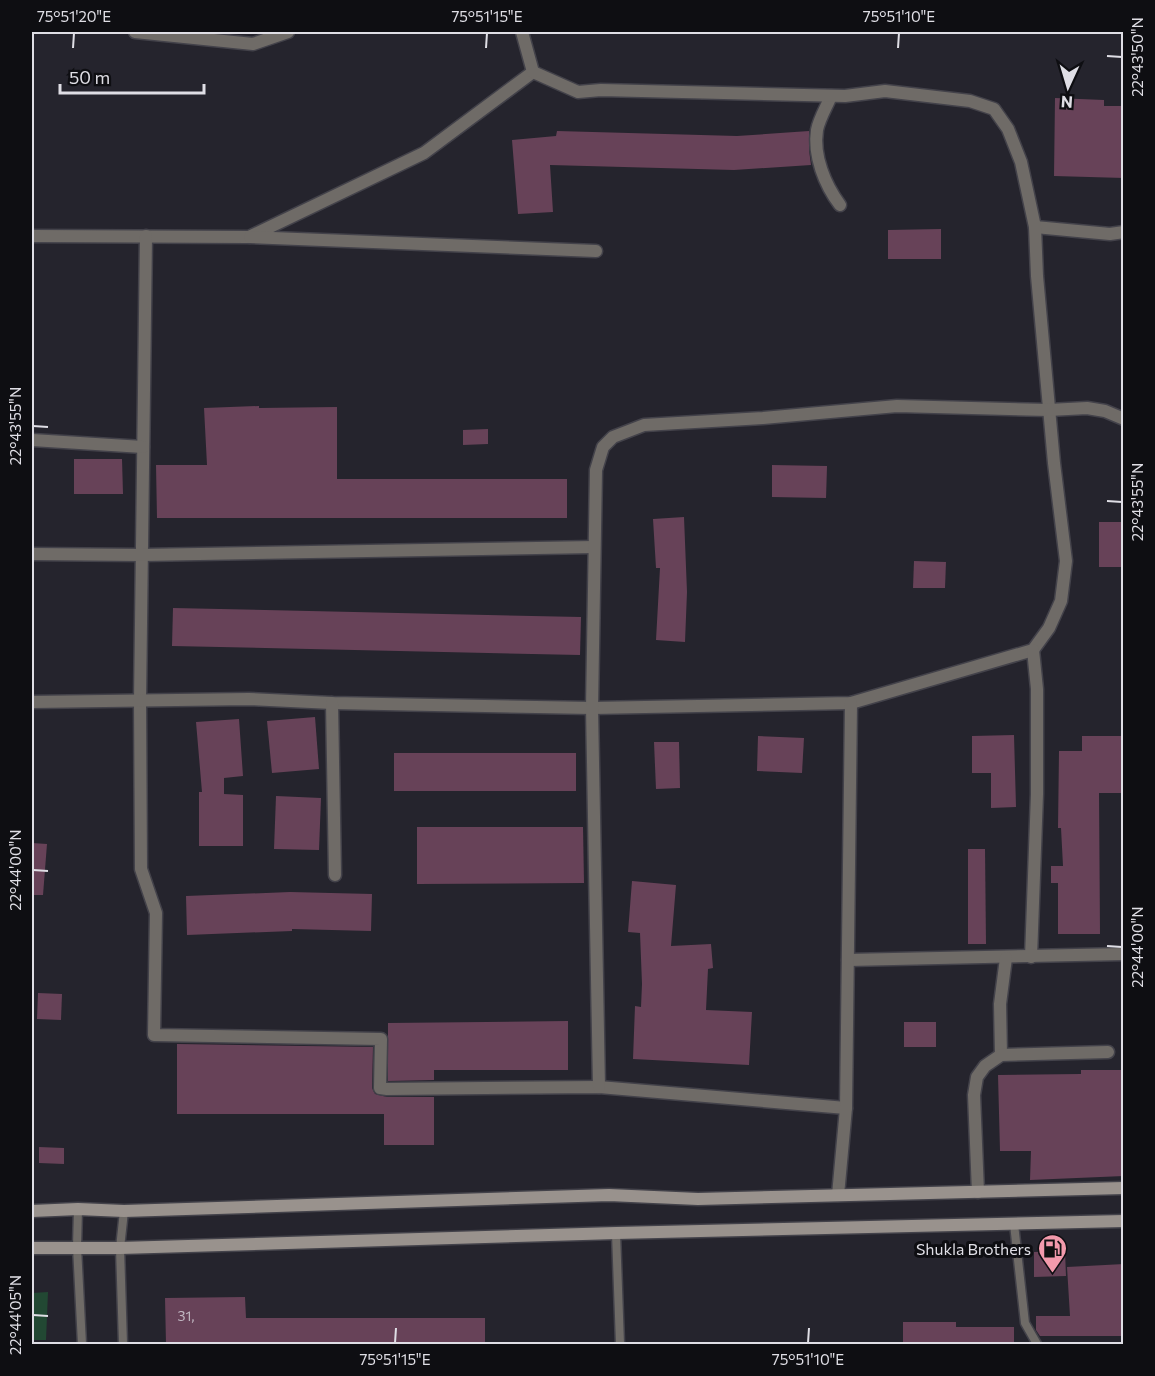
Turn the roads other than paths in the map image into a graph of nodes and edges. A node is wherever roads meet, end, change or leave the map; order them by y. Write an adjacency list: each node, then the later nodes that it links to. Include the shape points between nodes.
1 (135, 32): 4 (street)
2 (288, 32): 4 (street, via 254,44)
3 (522, 32): 5 (street)
4 (163, 33)
5 (533, 72): 6 (street, via 578,92); 12 (street, via 424,153)
6 (831, 96): 7 (street, via 817,130 819,167); 8 (street, via 885,91 970,101 994,109 1008,129 1021,162)
7 (840, 205)
8 (1035, 227): 9 (street); 14 (street)
9 (1124, 232)
10 (32, 236): 11 (street)
11 (146, 236): 12 (street); 17 (street)
12 (249, 237): 13 (street)
13 (596, 251)
14 (1049, 410): 15 (street, via 1087,408); 18 (street, via 897,406 644,425 613,437 603,447 596,470); 21 (street, via 1066,561 1061,601)
15 (1124, 419)
16 (32, 440): 17 (street)
17 (143, 447): 20 (street)
18 (594, 547): 20 (street); 26 (street)
19 (32, 554): 20 (street)
20 (142, 555): 22 (street)
21 (1033, 650): 25 (street); 29 (street, via 1037,794)
22 (140, 701): 23 (street); 24 (street, via 249,699); 34 (street, via 141,869 156,913 154,1035 381,1039 380,1088 387,1089)
23 (32, 702)
24 (332, 703): 26 (street); 27 (street)
25 (851, 703): 26 (street); 31 (street)
26 (592, 708): 34 (street)
27 (335, 875)
28 (1124, 954): 29 (street)
29 (1031, 957): 30 (street)
30 (1006, 958): 31 (street); 33 (street, via 1000,1004)
31 (848, 960): 35 (street)
32 (1108, 1052): 33 (street)
33 (1001, 1055): 37 (street, via 977,1077 974,1095)
34 (599, 1087): 35 (street)
35 (846, 1108): 38 (street)
36 (1124, 1188): 37 (main road)
37 (978, 1192): 38 (main road)
38 (838, 1195): 41 (main road, via 698,1199 609,1195)
39 (78, 1209): 40 (main road); 41 (main road); 45 (lane)
40 (32, 1211)
41 (124, 1211): 47 (lane)
42 (1124, 1221): 43 (main road)
43 (1014, 1224): 44 (main road); 51 (lane, via 1025,1323)
44 (616, 1233): 47 (main road); 50 (lane)
45 (77, 1247): 46 (main road); 47 (main road); 48 (lane)
46 (32, 1248)
47 (120, 1248): 49 (lane)
48 (82, 1344)
49 (123, 1344)
50 (620, 1344)
51 (1037, 1344)

